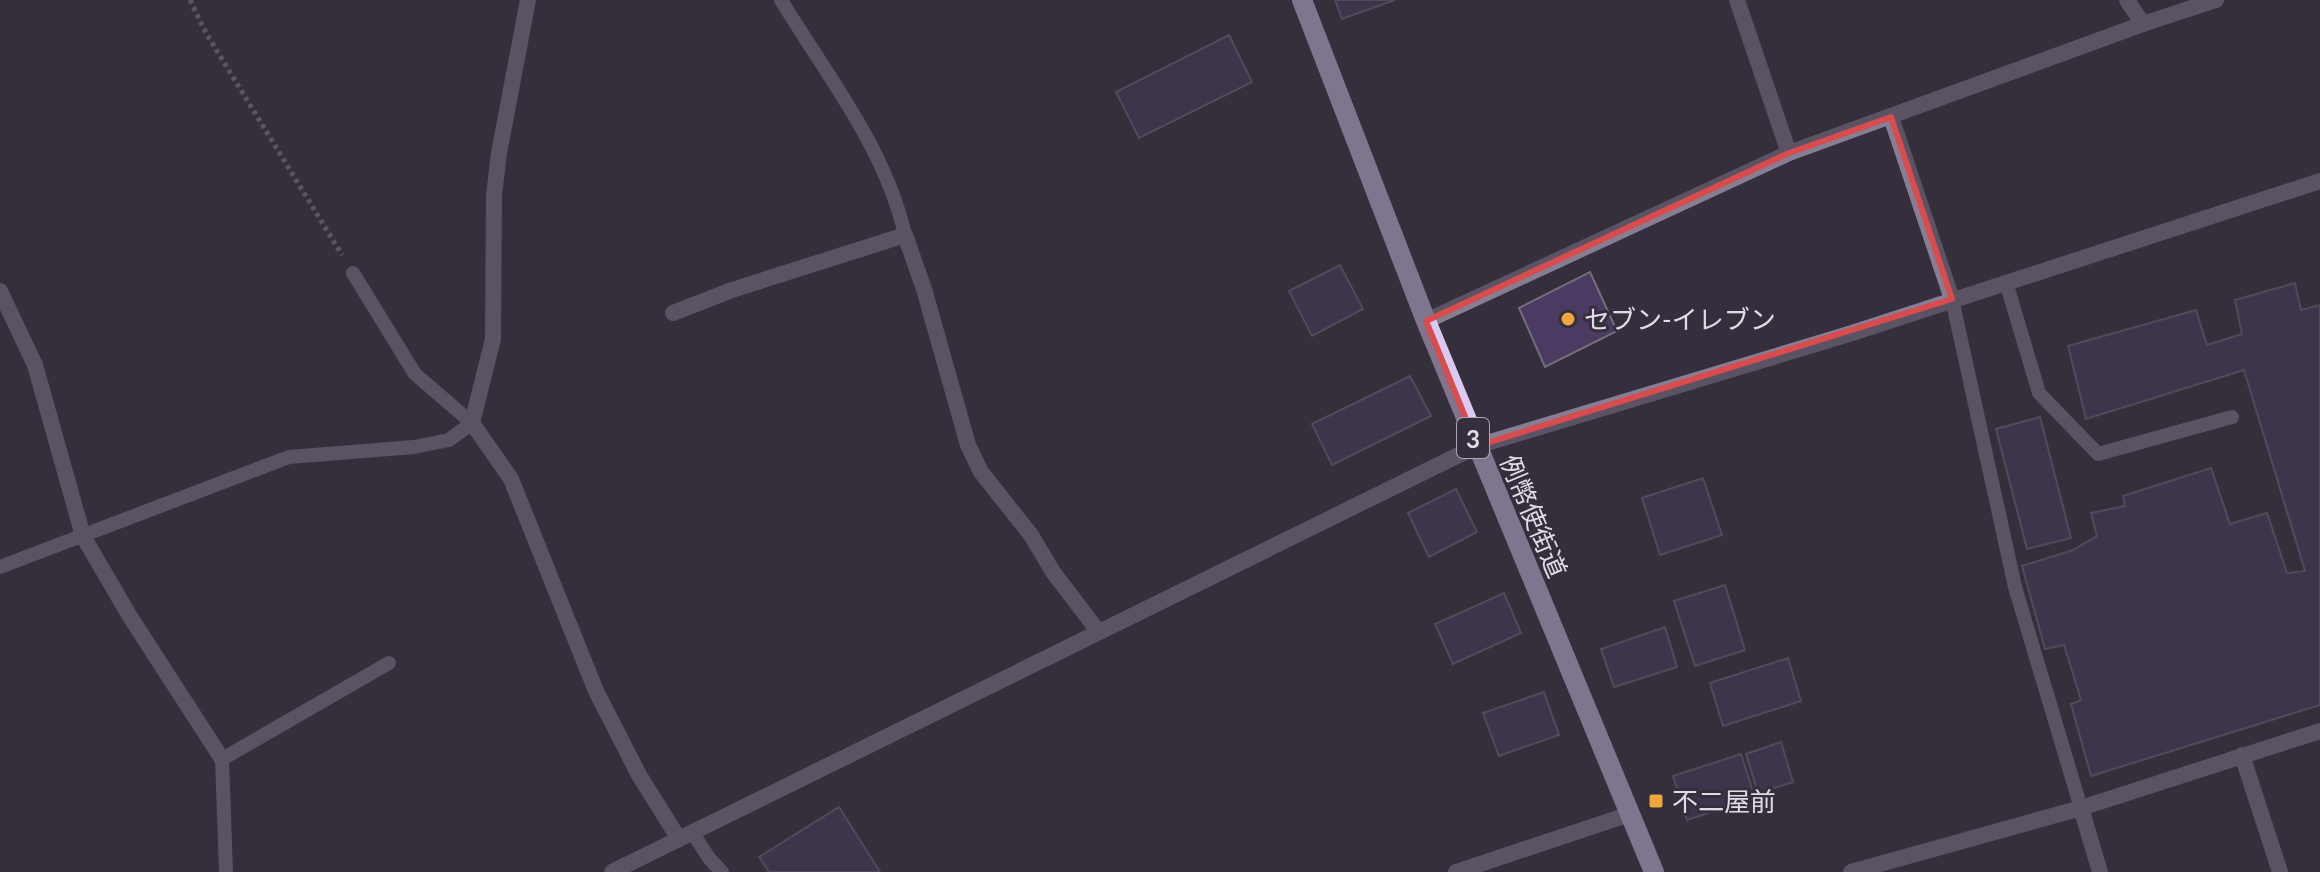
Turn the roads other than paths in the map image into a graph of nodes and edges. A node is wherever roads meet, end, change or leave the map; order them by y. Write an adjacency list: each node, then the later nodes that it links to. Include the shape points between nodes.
1 (528, 0): 19 (street, via 494,195 493,339)
2 (781, 0): 11 (lane, via 863,130 897,201)
3 (1302, 0): 17 (main road, 例幣使街道 / 3)
4 (1737, 0): 9 (street)
5 (2127, 0): 7 (street)
6 (2216, 0): 7 (street)
7 (2143, 24): 8 (street)
8 (1891, 117): 9 (street); 15 (street)
9 (1789, 153): 17 (street)
10 (2320, 181): 13 (street)
11 (905, 235): 16 (street); 23 (street, via 968,445 981,472)
12 (353, 273): 19 (lane, via 415,374)
13 (2006, 282): 15 (street); 18 (lane, via 2039,393 2098,454)
14 (0, 291): 21 (street, via 35,365)
15 (1952, 299): 20 (street); 28 (lane, via 2015,587)
16 (673, 313)
17 (1426, 321): 20 (main road, 例幣使街道 / 3)
18 (2232, 417)
19 (472, 423): 21 (lane, via 449,440 414,447 289,457); 30 (street, via 511,479 596,691 639,775)
20 (1477, 446): 23 (street); 29 (main road, 例幣使街道 / 3)
21 (83, 536): 22 (lane); 27 (street)
22 (0, 567)
23 (1098, 631): 30 (street)
24 (389, 663): 27 (lane)
25 (2320, 731): 26 (street)
26 (2242, 755): 28 (street); 38 (street)
27 (222, 759): 31 (lane)
28 (2081, 808): 36 (street); 37 (street)
29 (1630, 814): 34 (street); 35 (main road, 例幣使街道 / 3)
30 (686, 835): 32 (street); 33 (lane)
31 (226, 872)
32 (612, 872)
33 (722, 872)
34 (1456, 872)
35 (1654, 872)
36 (1851, 872)
37 (2100, 872)
38 (2280, 872)

